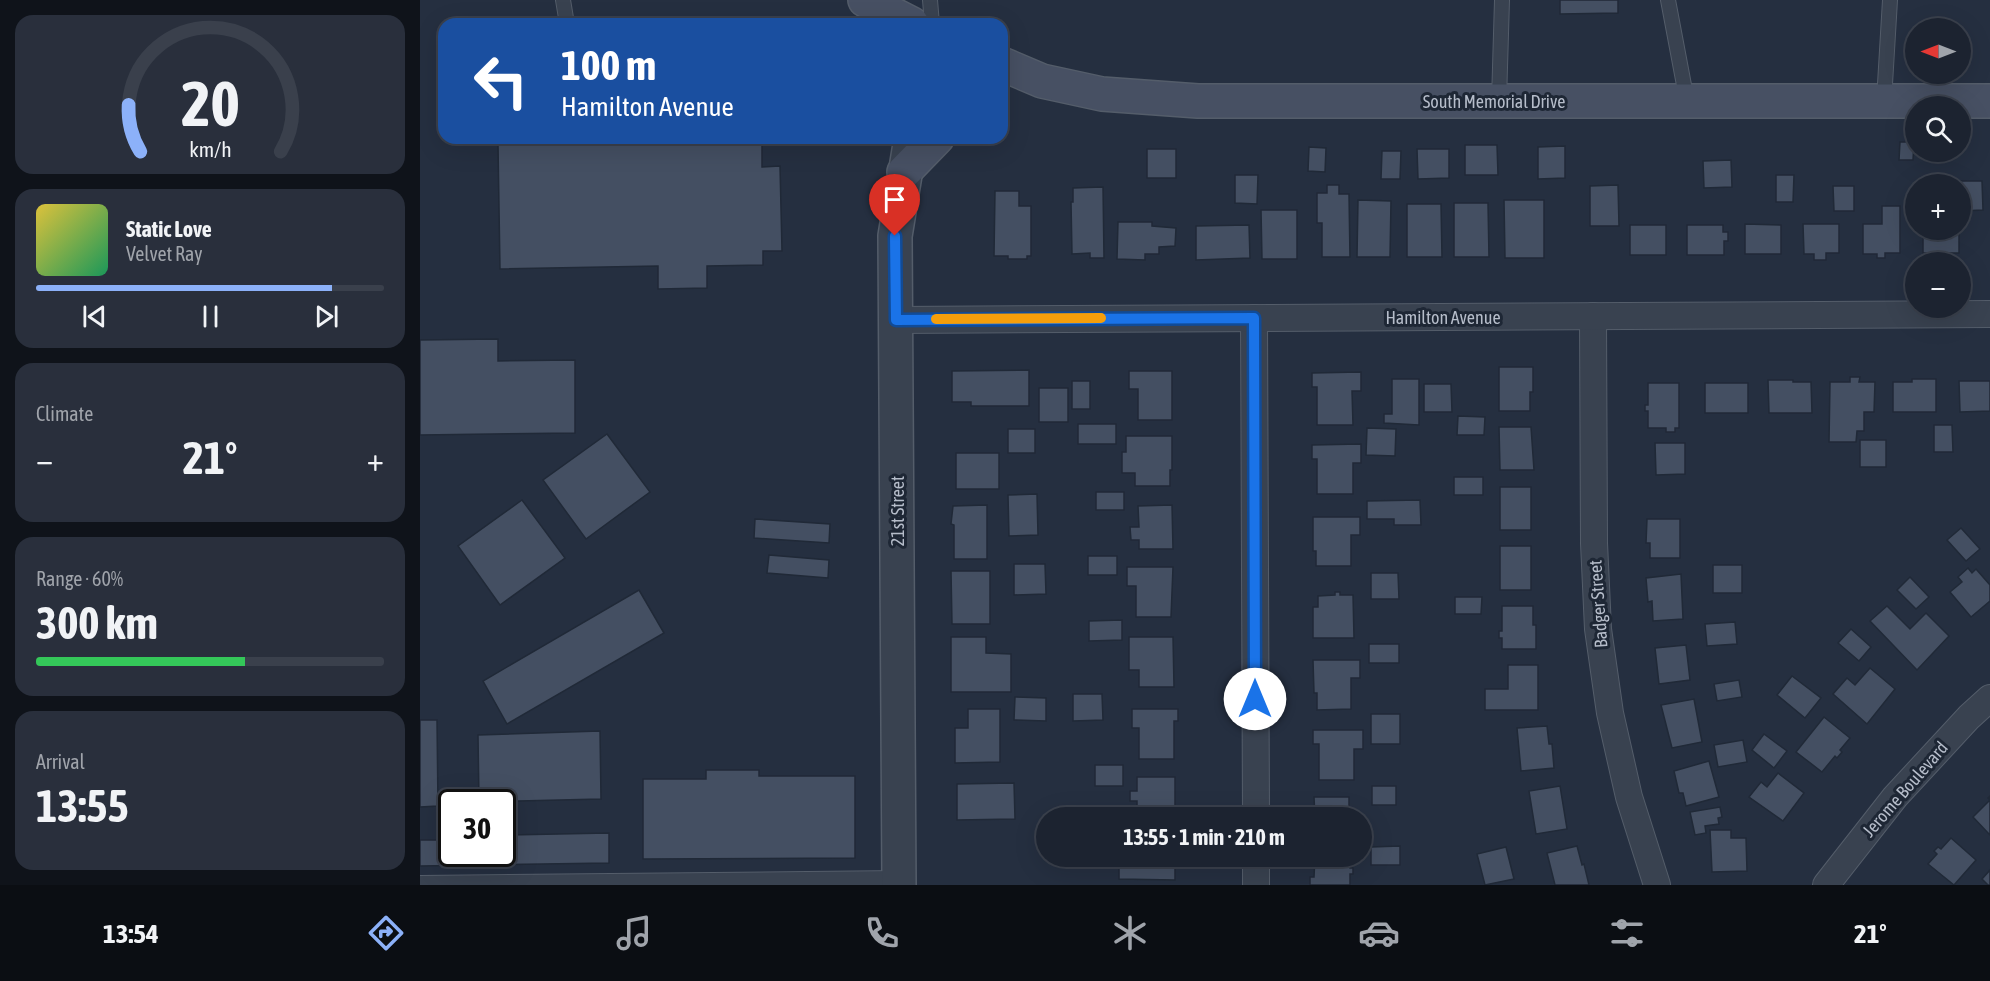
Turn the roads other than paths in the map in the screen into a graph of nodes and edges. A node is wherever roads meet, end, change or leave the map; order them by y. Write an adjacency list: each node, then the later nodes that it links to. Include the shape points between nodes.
1 (563, 0): 7 (lane)
2 (865, 0): 8 (main road)
3 (930, 0): 9 (lane)
4 (1502, 0): 11 (lane)
5 (1668, 0): 12 (lane)
6 (1890, 0): 13 (lane)
7 (565, 18)
8 (900, 18)
9 (932, 18)
10 (1011, 77): 11 (main road, South Memorial Drive, via 1102,94 1198,101)
11 (1499, 101): 12 (main road, South Memorial Drive)
12 (1687, 101): 13 (main road, South Memorial Drive)
13 (1884, 101): 14 (main road, South Memorial Drive)
14 (1990, 101)
15 (910, 144): 17 (street, 21st Street)
16 (931, 144): 17 (main road)
17 (904, 172): 21 (street, 21st Street, via 895,236)
18 (1990, 314): 19 (street, Hamilton Avenue)
19 (1593, 316): 20 (street, Hamilton Avenue); 28 (street, Badger Street, via 1598,628 1626,787)
20 (1254, 318): 21 (street, Hamilton Avenue); 23 (street)
21 (896, 320): 25 (street, 21st Street)
22 (1990, 699): 29 (street, Jerome Boulevard, via 1895,797)
23 (1256, 807)
24 (1256, 867): 27 (street)
25 (899, 881): 26 (lane)
26 (420, 883)
27 (1256, 885)
28 (1657, 885)
29 (1826, 885)

